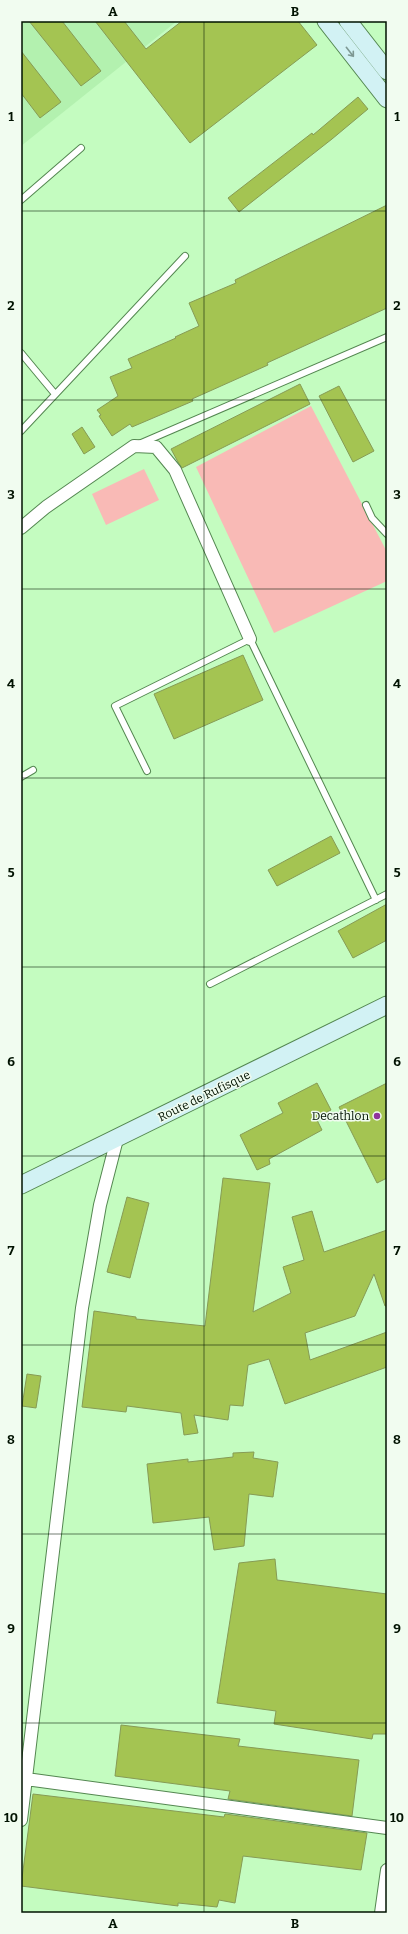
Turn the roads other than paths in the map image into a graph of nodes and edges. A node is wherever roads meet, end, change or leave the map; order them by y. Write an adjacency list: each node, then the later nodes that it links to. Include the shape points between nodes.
1 (326, 21): 4 (main road, one-way to 4)
2 (348, 21): 3 (main road)
3 (387, 71)
4 (387, 99)
5 (81, 148): 6 (lane)
6 (21, 200)
7 (185, 256): 10 (lane)
8 (387, 337): 12 (lane)
9 (21, 354): 10 (lane)
10 (55, 394): 11 (lane)
11 (21, 431)
12 (134, 446): 14 (street, via 46,507); 16 (street, via 156,447 175,470)
13 (366, 505): 15 (lane, via 372,518)
14 (21, 528)
15 (387, 534)
16 (250, 639): 18 (lane, via 115,706); 21 (lane)
17 (33, 770): 19 (lane)
18 (147, 771)
19 (21, 777)
20 (387, 894): 21 (lane)
21 (376, 900): 22 (lane)
22 (210, 984)
23 (387, 1006): 24 (main road, Route de Rufisque)
24 (117, 1139): 25 (main road, Route de Rufisque); 26 (street, via 100,1204 82,1308)
25 (21, 1185)
26 (26, 1779): 27 (street); 28 (street)
27 (21, 1820)
28 (387, 1828)
29 (387, 1870): 30 (street)
30 (382, 1913)

